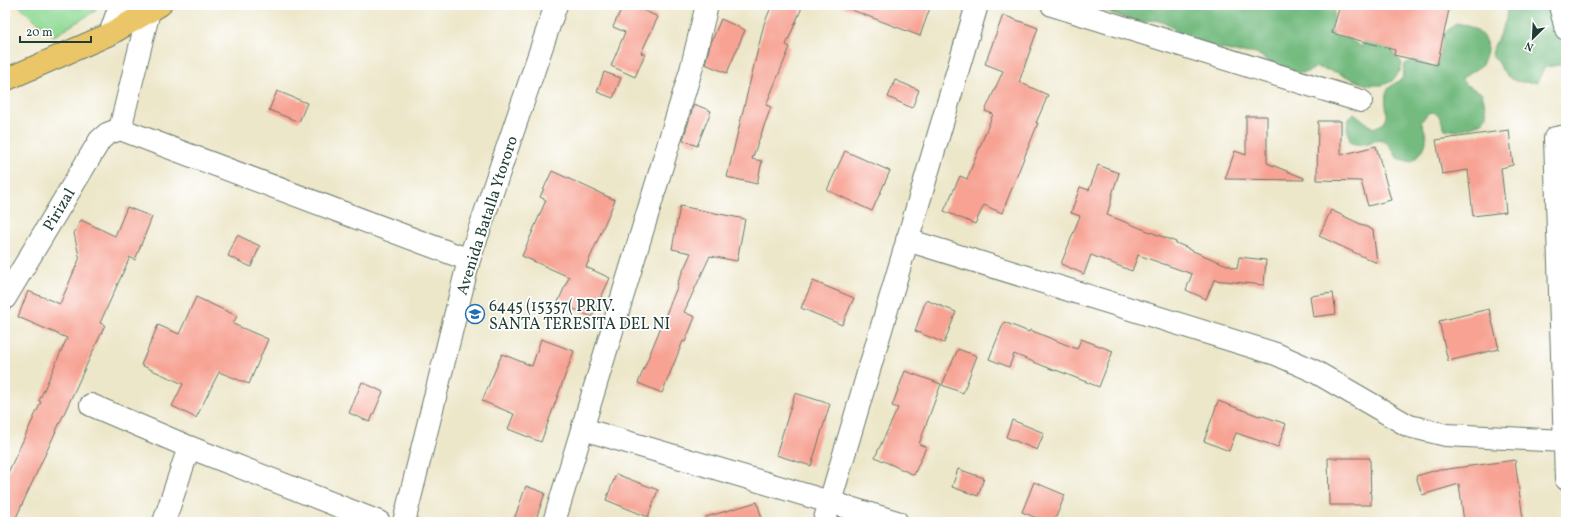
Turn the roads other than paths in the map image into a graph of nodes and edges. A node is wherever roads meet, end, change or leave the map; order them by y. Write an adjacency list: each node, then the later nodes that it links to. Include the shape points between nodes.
1 (120, 5): 7 (street)
2 (556, 5): 13 (street, Avenida Batalla Ytororo)
3 (707, 5): 16 (street, via 691,70)
4 (977, 5): 12 (street)
5 (1052, 5): 9 (street)
6 (154, 8): 7 (main road); 10 (street)
7 (110, 34): 8 (main road)
8 (5, 80)
9 (1361, 101)
10 (120, 129): 13 (street); 14 (street, Pirizal, via 100,140)
11 (1560, 137): 17 (street)
12 (907, 240): 17 (street, via 1276,354 1314,371 1409,426 1446,435); 20 (street)
13 (469, 260): 23 (street, Avenida Batalla Ytororo)
14 (5, 298)
15 (91, 404): 18 (street)
16 (583, 429): 20 (street); 24 (street)
17 (1565, 441): 19 (street)
18 (189, 447): 21 (street); 22 (street)
19 (1566, 478)
20 (827, 512): 25 (street)
21 (164, 522)
22 (379, 522)
23 (404, 522)
24 (554, 522)
25 (898, 522)

